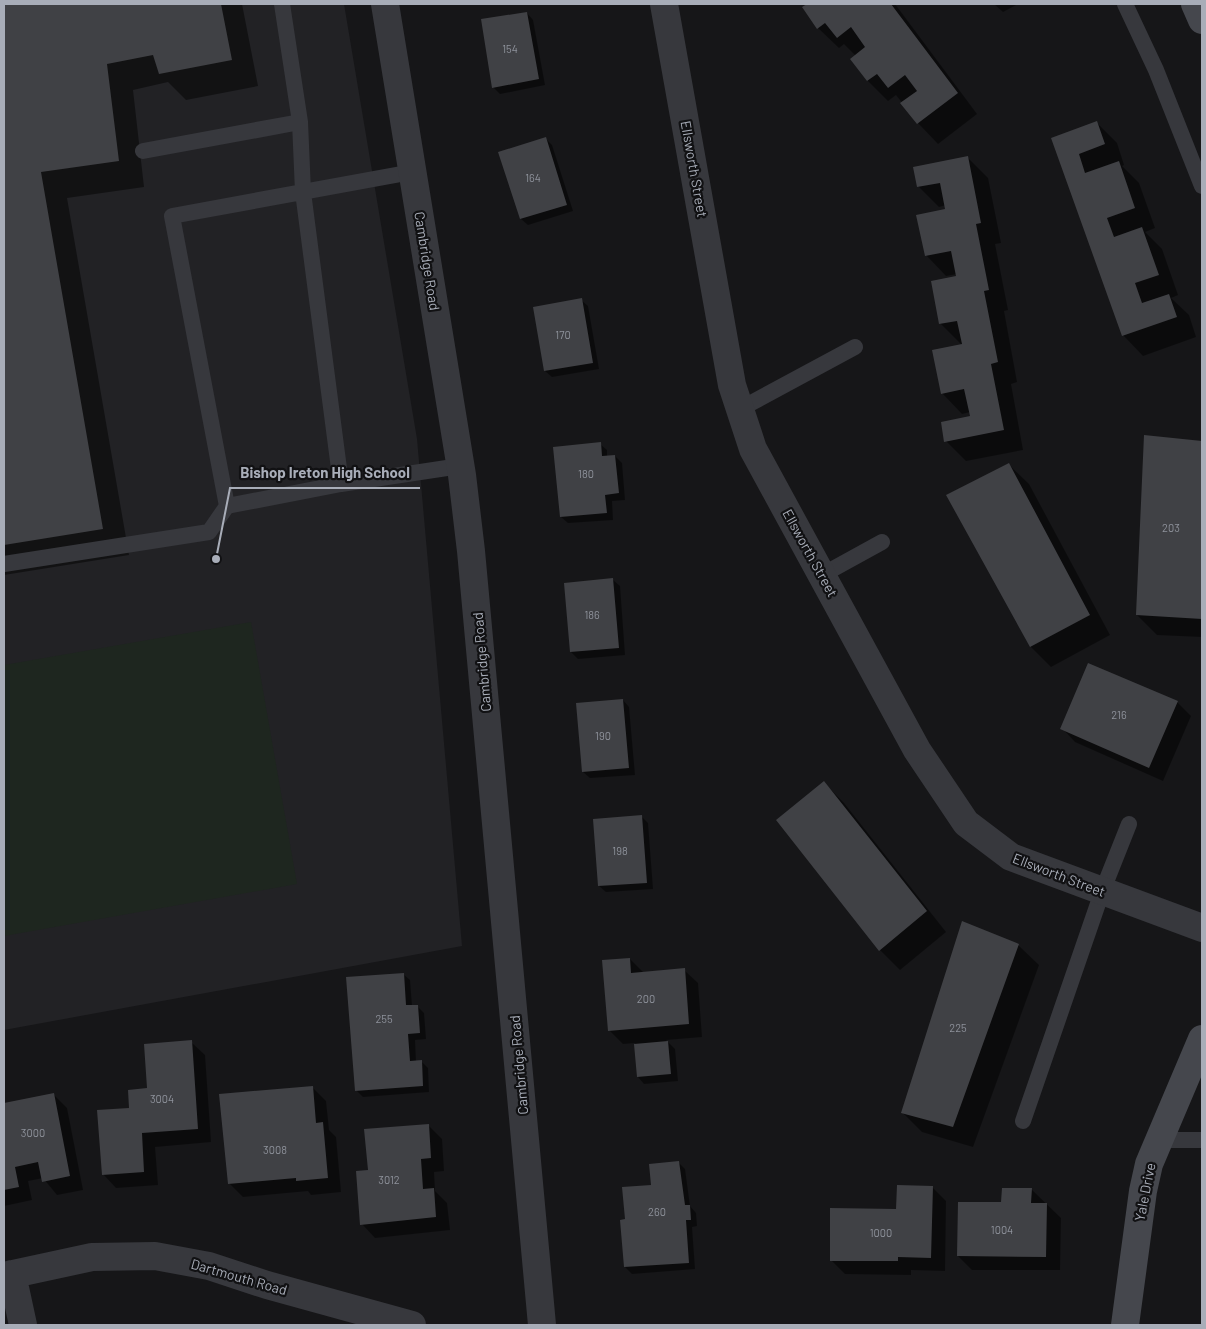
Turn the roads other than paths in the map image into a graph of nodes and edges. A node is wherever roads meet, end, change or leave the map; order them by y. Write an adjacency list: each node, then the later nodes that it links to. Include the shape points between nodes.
1 (282, 4): 7 (lane)
2 (385, 4): 9 (street, Cambridge Road)
3 (664, 4): 13 (street, Ellsworth Street, via 732,386)
4 (1125, 4): 10 (lane, via 1156,70)
5 (1195, 4): 6 (street)
6 (1202, 20)
7 (300, 122): 8 (lane); 11 (lane)
8 (144, 151)
9 (412, 172): 11 (lane); 14 (street, Cambridge Road)
10 (1202, 186)
11 (303, 192): 15 (lane); 16 (lane, via 172,216)
12 (855, 347): 13 (lane)
13 (740, 409): 19 (street, Ellsworth Street, via 753,449)
14 (460, 466): 15 (lane); 30 (street, Cambridge Road, via 473,570)
15 (341, 484): 16 (lane)
16 (227, 506): 18 (lane, via 208,532)
17 (882, 542): 19 (lane)
18 (4, 564)
19 (822, 575): 21 (street, Ellsworth Street, via 917,750 966,822 1011,858)
20 (1129, 824): 21 (lane)
21 (1102, 892): 22 (street, Ellsworth Street); 24 (lane)
22 (1202, 928)
23 (1202, 1039): 25 (street, Yale Drive)
24 (1023, 1121)
25 (1159, 1140): 26 (lane); 31 (street, Yale Drive, via 1143,1191)
26 (1202, 1140)
27 (8, 1275): 28 (street); 29 (street, Dartmouth Road, via 92,1257 155,1256 208,1266)
28 (23, 1325)
29 (412, 1325)
30 (542, 1325)
31 (1124, 1325)

